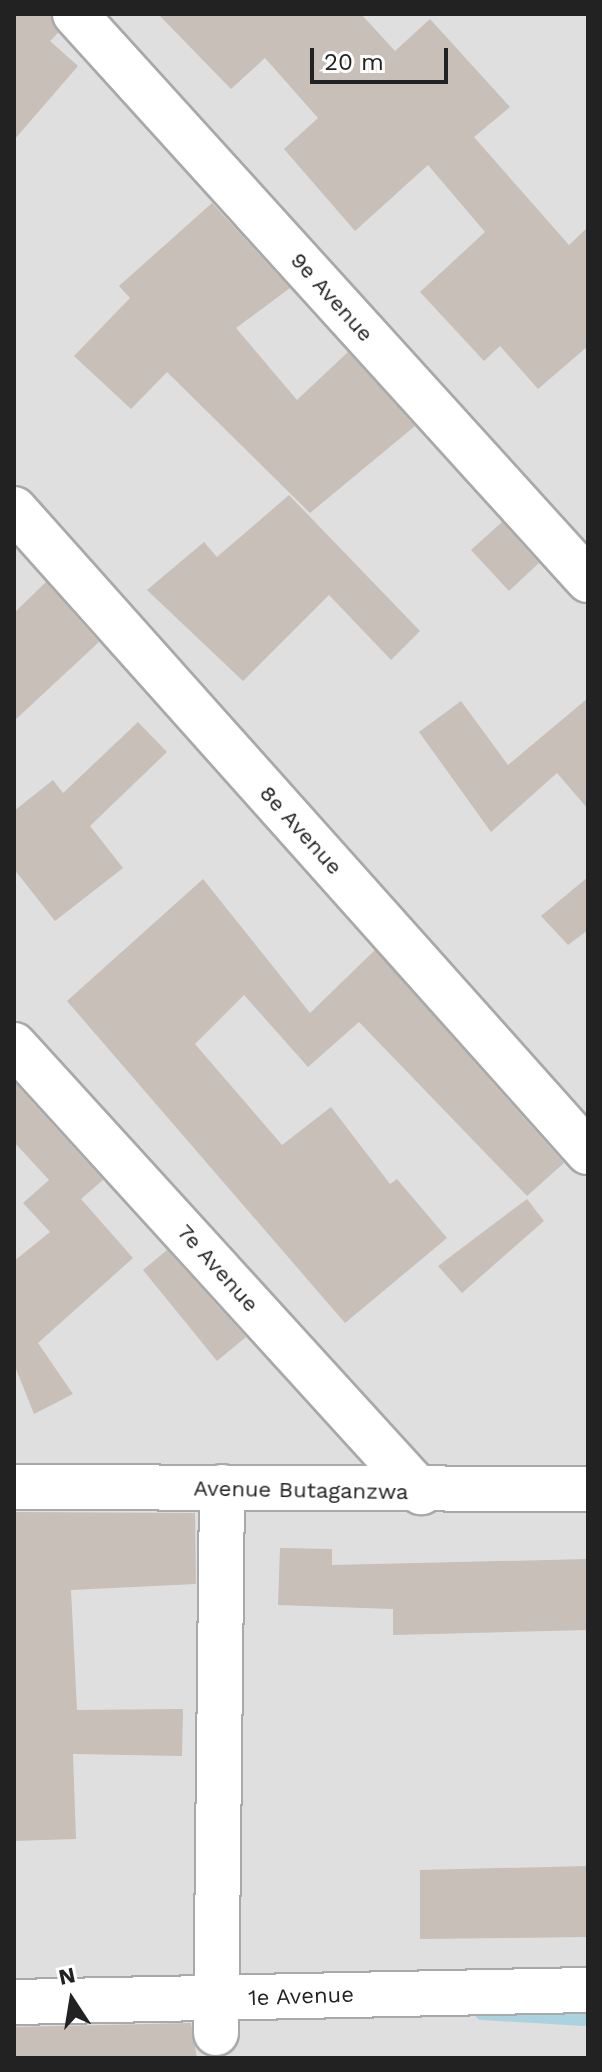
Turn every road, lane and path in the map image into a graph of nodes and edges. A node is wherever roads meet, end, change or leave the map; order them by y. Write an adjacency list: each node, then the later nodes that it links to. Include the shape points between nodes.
1 (75, 14): 3 (street, 9e Avenue)
2 (14, 509): 5 (street, 8e Avenue)
3 (588, 580)
4 (14, 1045): 9 (street, 7e Avenue)
5 (588, 1152)
6 (14, 1487): 7 (street, Avenue Butaganzwa)
7 (222, 1487): 9 (street, Avenue Butaganzwa); 12 (street)
8 (588, 1489): 9 (street, Avenue Butaganzwa)
9 (421, 1492)
10 (588, 1990): 12 (street, 1e Avenue)
11 (14, 2002): 12 (street, 1e Avenue)
12 (215, 2016)

